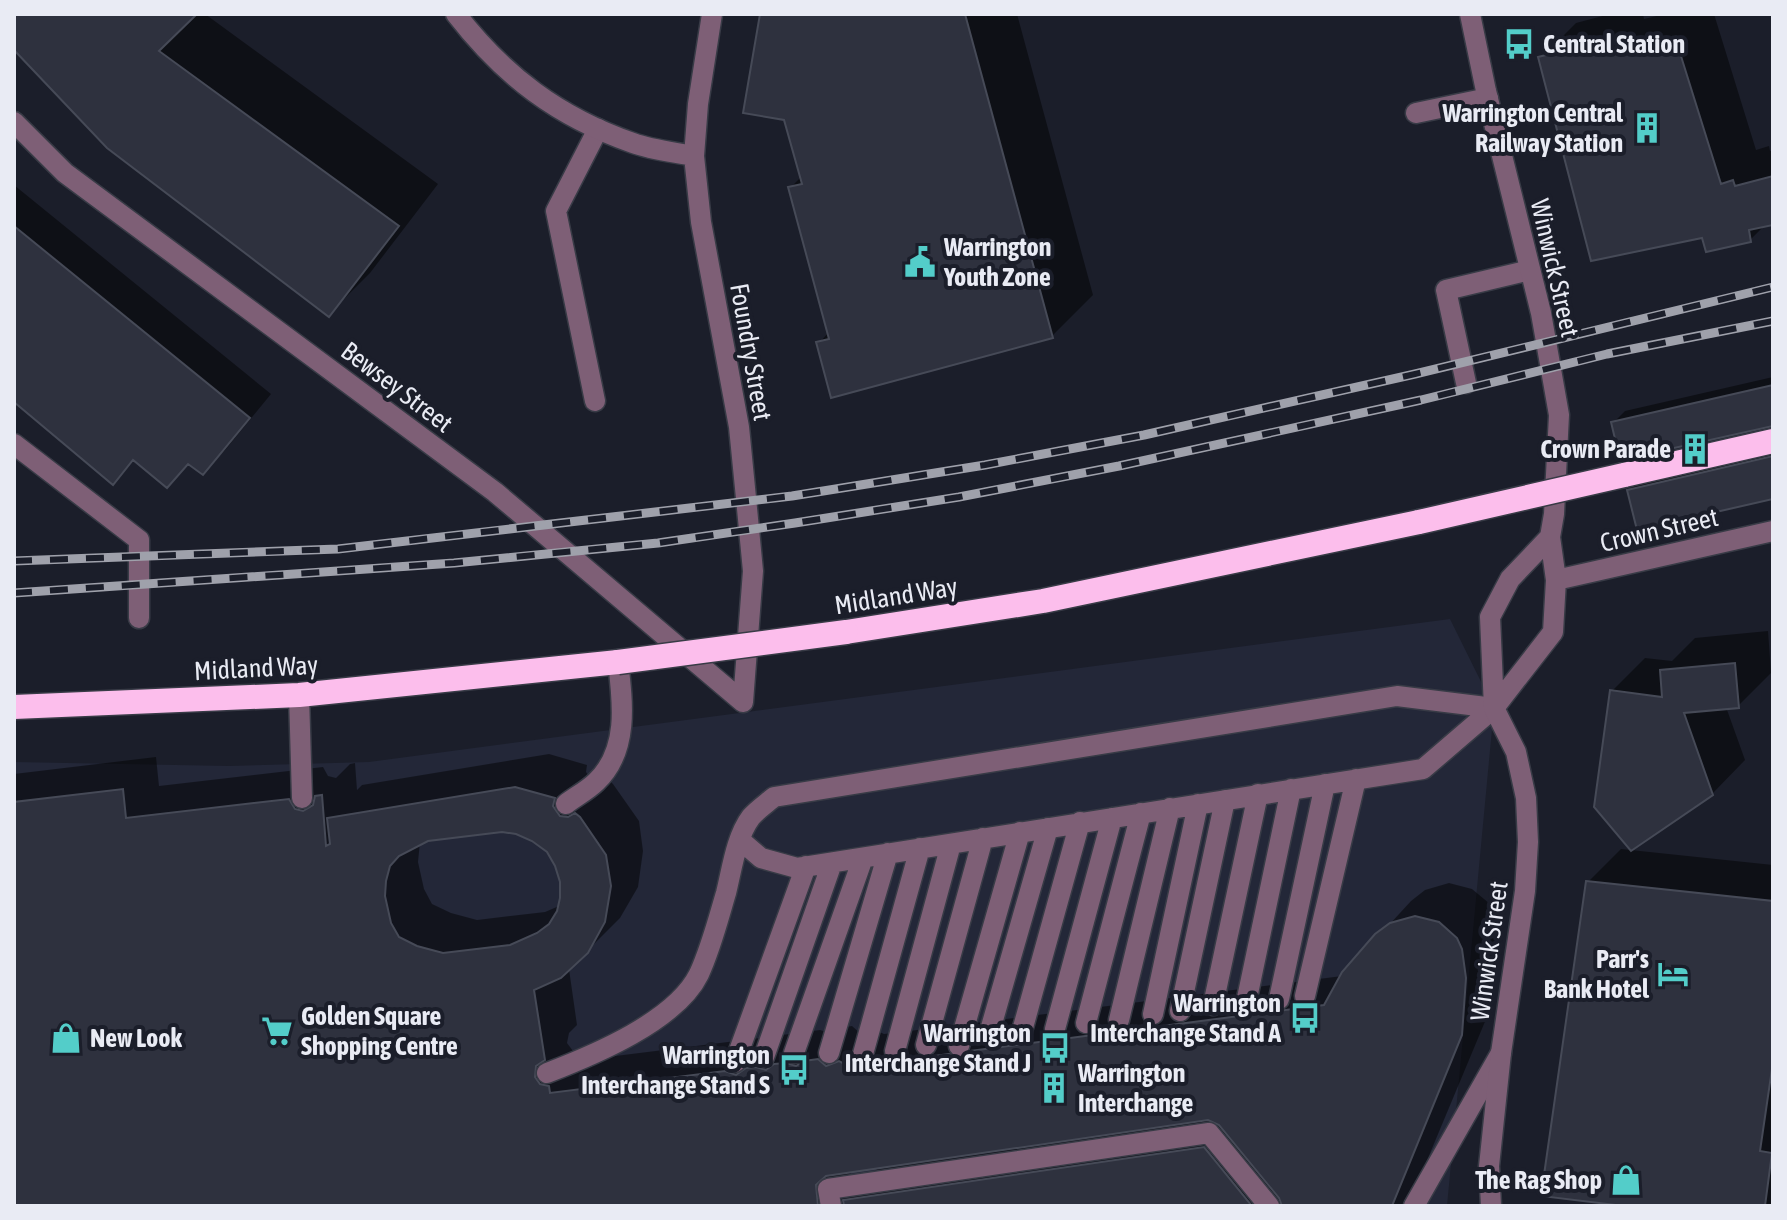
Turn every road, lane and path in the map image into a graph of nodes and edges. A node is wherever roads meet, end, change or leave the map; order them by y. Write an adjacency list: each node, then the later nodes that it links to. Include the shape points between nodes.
1 (456, 14): 7 (street, via 508,73)
2 (712, 14): 8 (street, Foundry Street)
3 (1470, 14): 4 (street, Winwick Street)
4 (1488, 98): 5 (street); 9 (street, Winwick Street)
5 (1416, 113)
6 (14, 122): 20 (street, Bewsey Street, via 65,173 495,492)
7 (598, 129): 8 (street, via 636,144); 11 (street, via 556,211)
8 (694, 156): 20 (street, Foundry Street, via 739,427 753,571)
9 (1530, 270): 10 (street, via 1446,290); 15 (street, Winwick Street, via 1559,415)
10 (1466, 383)
11 (595, 401)
12 (1773, 441): 18 (highway, Midland Way, bridge, via 1043,601)
13 (14, 444): 17 (street, via 139,540)
14 (1773, 531): 16 (street, Crown Street)
15 (1550, 537): 16 (street, Winwick Street); 22 (street, Winwick Street, via 1510,579 1490,617)
16 (1556, 580): 22 (street, Winwick Street, via 1553,632)
17 (139, 618)
18 (618, 662): 19 (highway, Midland Way); 29 (street, via 623,706 619,742 597,782)
19 (299, 695): 21 (highway, Midland Way); 27 (street)
20 (743, 702)
21 (14, 707)
22 (1494, 708): 23 (street, via 1423,769); 38 (street, via 1397,696 774,797 751,817); 61 (street, Winwick Street, via 1516,752 1528,842)
23 (1356, 779): 24 (street); 45 (street)
24 (1325, 784): 25 (street); 46 (street)
25 (1291, 789): 26 (street); 47 (street)
26 (1258, 794): 28 (street); 48 (street)
27 (302, 798)
28 (1225, 800): 30 (street); 49 (street)
29 (566, 804)
30 (1198, 804): 31 (street); 50 (street)
31 (1170, 808): 32 (street); 51 (street)
32 (1141, 813): 33 (street); 52 (street)
33 (1112, 818): 34 (street); 53 (street)
34 (1080, 822): 35 (street); 54 (street)
35 (1048, 828): 36 (street); 55 (street)
36 (1020, 832): 37 (street); 57 (street)
37 (983, 838): 39 (street); 56 (street)
38 (740, 840): 44 (street, via 761,858); 65 (street, via 698,977 674,1004 629,1038)
39 (951, 844): 40 (street); 58 (street)
40 (920, 848): 41 (street); 62 (street)
41 (888, 853): 42 (street); 60 (street)
42 (863, 858): 43 (street); 59 (street)
43 (832, 863): 44 (street); 63 (street)
44 (806, 866): 64 (street)
45 (1305, 996)
46 (1279, 999)
47 (1246, 1003)
48 (1213, 1005)
49 (1180, 1011)
50 (1153, 1014)
51 (1119, 1020)
52 (1086, 1023)
53 (1055, 1029)
54 (1022, 1031)
55 (989, 1034)
56 (926, 1045)
57 (959, 1046)
58 (895, 1051)
59 (794, 1053)
60 (829, 1053)
61 (1501, 1053): 68 (street); 69 (street, Winwick Street, via 1489,1166)
62 (863, 1054)
63 (764, 1057)
64 (735, 1062)
65 (547, 1073)
66 (831, 1206): 67 (street, via 828,1189 1209,1133)
67 (1269, 1206)
68 (1414, 1206)
69 (1491, 1206)

